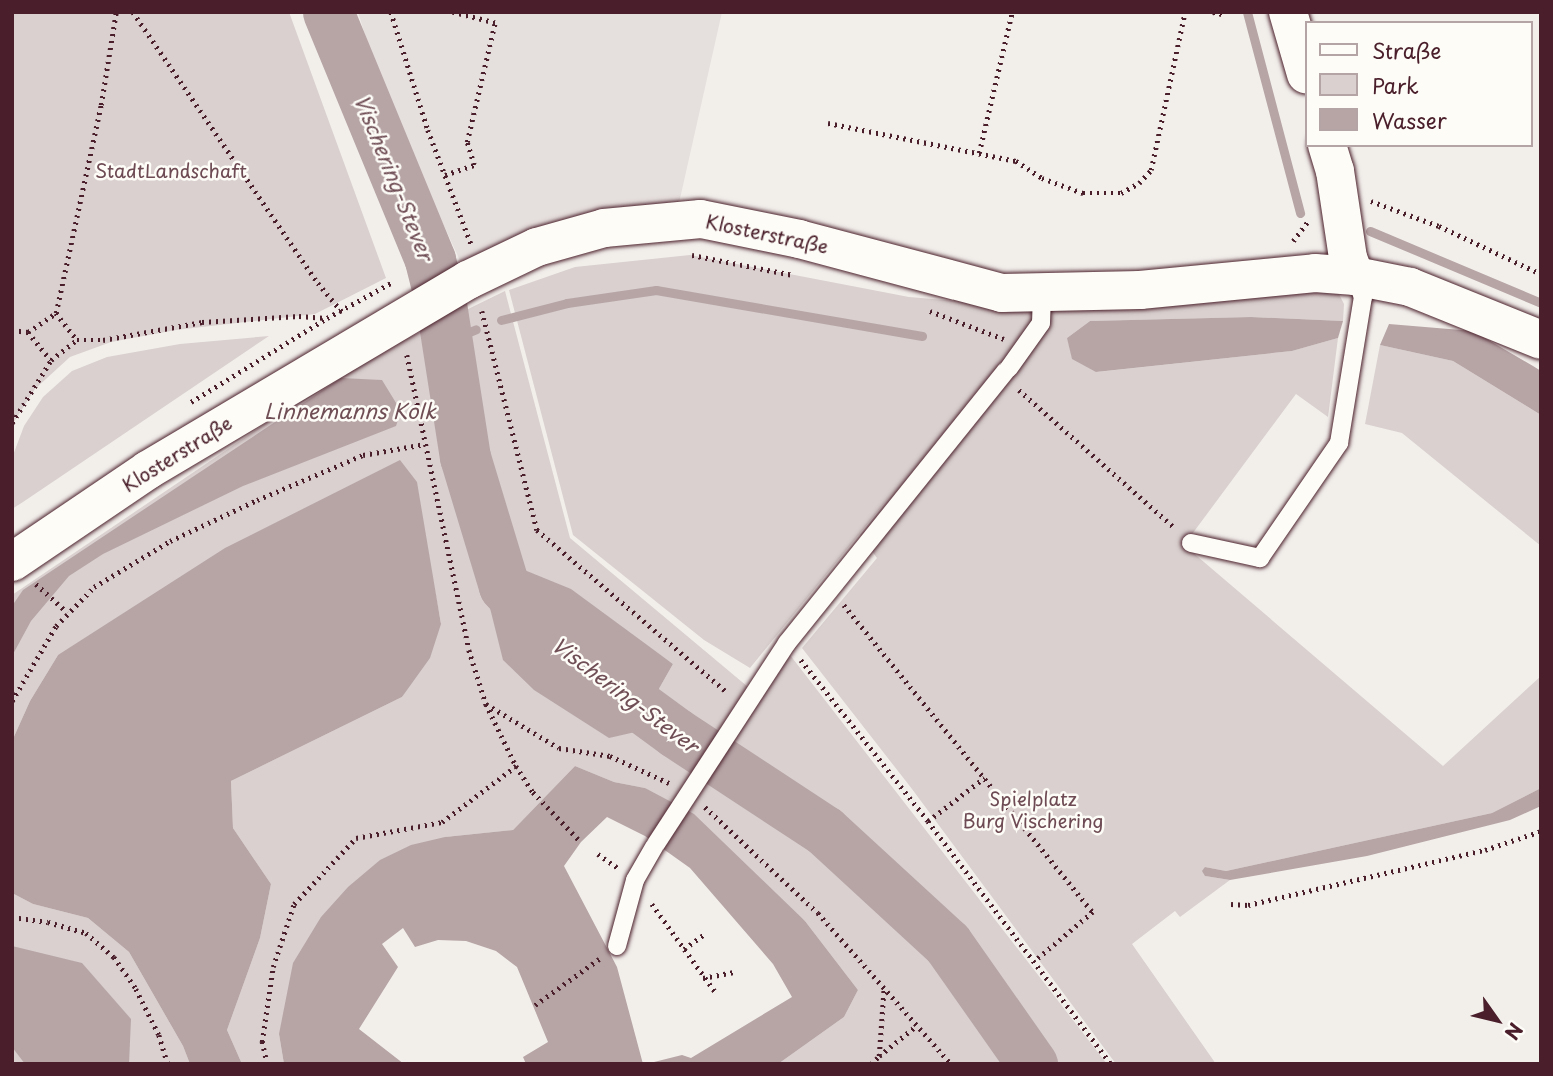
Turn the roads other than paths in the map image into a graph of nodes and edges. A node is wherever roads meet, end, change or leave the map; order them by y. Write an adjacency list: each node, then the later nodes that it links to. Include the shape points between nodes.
1 (1289, 12): 2 (street)
2 (1304, 67)
3 (1328, 147): 4 (street)
4 (1355, 276): 5 (street, Klosterstraße, via 1315,274); 6 (street, Klosterstraße, via 1410,287); 7 (lane, via 1363,297 1339,443 1260,558)
5 (1042, 295): 8 (street, Klosterstraße, via 1002,293 799,239 701,219 604,228 569,237 477,276 403,335 353,325 148,470); 9 (lane, via 1041,323 1023,349 787,643 745,707 635,880)
6 (1541, 340)
7 (1191, 543)
8 (19, 569)
9 (617, 946)

